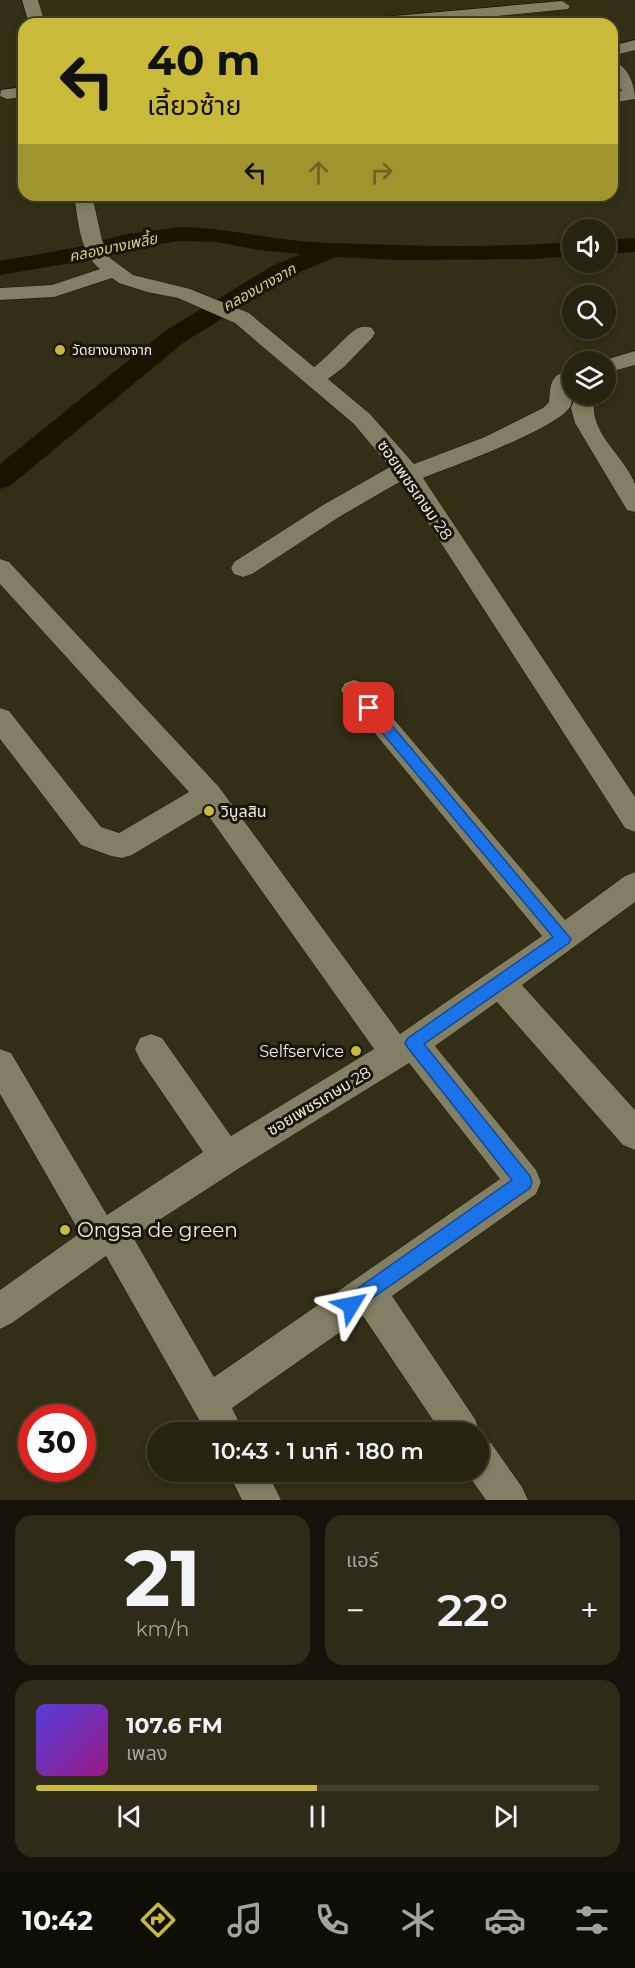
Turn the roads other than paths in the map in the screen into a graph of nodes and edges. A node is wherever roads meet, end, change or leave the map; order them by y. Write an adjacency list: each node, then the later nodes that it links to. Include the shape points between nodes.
1 (30, 0): 3 (street)
2 (564, 8): 4 (street)
3 (35, 18)
4 (436, 18)
5 (635, 45): 6 (street)
6 (618, 49)
7 (618, 74): 8 (street, via 632,92)
8 (618, 97)
9 (83, 201): 10 (street, via 92,240)
10 (108, 266): 11 (street, via 54,291); 15 (street, ซอยเพชรเกษม 28, via 126,279 183,293 242,318)
11 (0, 294)
12 (365, 333): 15 (street)
13 (635, 358): 14 (street)
14 (616, 363)
15 (313, 378): 18 (street, ซอยเพชรเกษม 28, via 362,419)
16 (562, 382): 18 (street, via 560,405 551,414 493,442)
17 (583, 405): 19 (street, via 586,423)
18 (407, 472): 21 (street, via 331,511); 25 (street, ซอยเพชรเกษม 28)
19 (635, 504)
20 (0, 568): 24 (street)
21 (243, 568)
22 (354, 690): 27 (street)
23 (0, 719): 24 (street, via 91,836 111,844 122,846)
24 (209, 795): 30 (street)
25 (635, 820)
26 (635, 885): 27 (street, ซอยเพชรเกษม 28)
27 (563, 939): 28 (street, ซอยเพชรเกษม 28)
28 (500, 983): 30 (street, ซอยเพชรเกษม 28); 32 (street)
29 (151, 1049): 33 (street)
30 (405, 1049): 33 (street, ซอยเพชรเกษม 28); 35 (street, via 524,1182)
31 (0, 1064): 34 (street)
32 (635, 1134)
33 (226, 1157): 34 (street, ซอยเพชรเกษม 28)
34 (107, 1236): 36 (street, ซอยเพชรเกษม 28); 37 (street)
35 (368, 1292): 37 (street); 39 (street)
36 (0, 1311)
37 (209, 1402): 38 (street)
38 (220, 1422)
39 (455, 1422)
40 (489, 1472): 43 (street)
41 (252, 1482): 42 (street)
42 (262, 1500)
43 (509, 1500)

